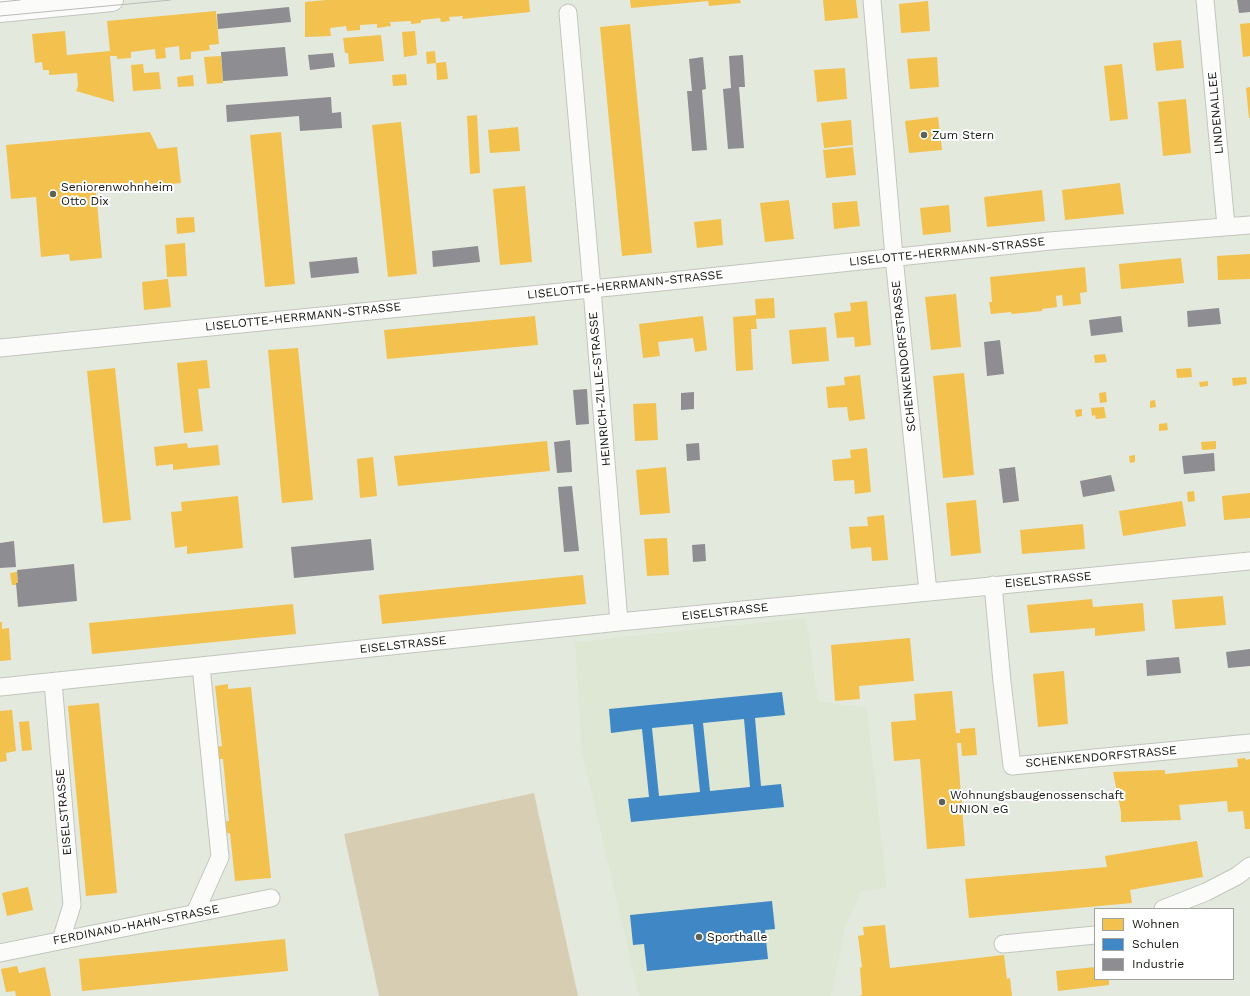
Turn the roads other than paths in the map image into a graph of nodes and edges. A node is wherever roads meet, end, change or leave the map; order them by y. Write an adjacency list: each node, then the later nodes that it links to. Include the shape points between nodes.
1 (112, 0): 4 (street)
2 (872, 0): 8 (street, SCHENKENDORFSTRASSE)
3 (1205, 0): 7 (street, LINDENALLEE)
4 (0, 11)
5 (568, 13): 9 (street, HEINRICH-ZILLE-STRASSE)
6 (1250, 225): 7 (street, LISELOTTE-HERRMANN-STRASSE)
7 (1226, 226): 8 (street, LISELOTTE-HERRMANN-STRASSE)
8 (894, 257): 9 (street, LISELOTTE-HERRMANN-STRASSE); 13 (street, SCHENKENDORFSTRASSE)
9 (592, 288): 10 (street, LISELOTTE-HERRMANN-STRASSE); 14 (street, HEINRICH-ZILLE-STRASSE)
10 (0, 348)
11 (1250, 561): 12 (street, EISELSTRASSE)
12 (993, 585): 13 (street, EISELSTRASSE); 18 (street, SCHENKENDORFSTRASSE, via 1012,766)
13 (928, 592): 14 (street, EISELSTRASSE)
14 (619, 622): 15 (street, EISELSTRASSE)
15 (201, 666): 16 (street, EISELSTRASSE); 22 (street, via 220,857)
16 (53, 682): 17 (street, EISELSTRASSE); 24 (street, EISELSTRASSE, via 72,906)
17 (0, 687)
18 (1250, 743)
19 (1250, 866): 21 (street, via 1206,892)
20 (271, 898): 22 (street, FERDINAND-HAHN-STRASSE)
21 (1166, 908)
22 (195, 913): 24 (street, FERDINAND-HAHN-STRASSE)
23 (1094, 935): 25 (street)
24 (61, 940): 26 (street, FERDINAND-HAHN-STRASSE)
25 (1002, 944)
26 (0, 953)

